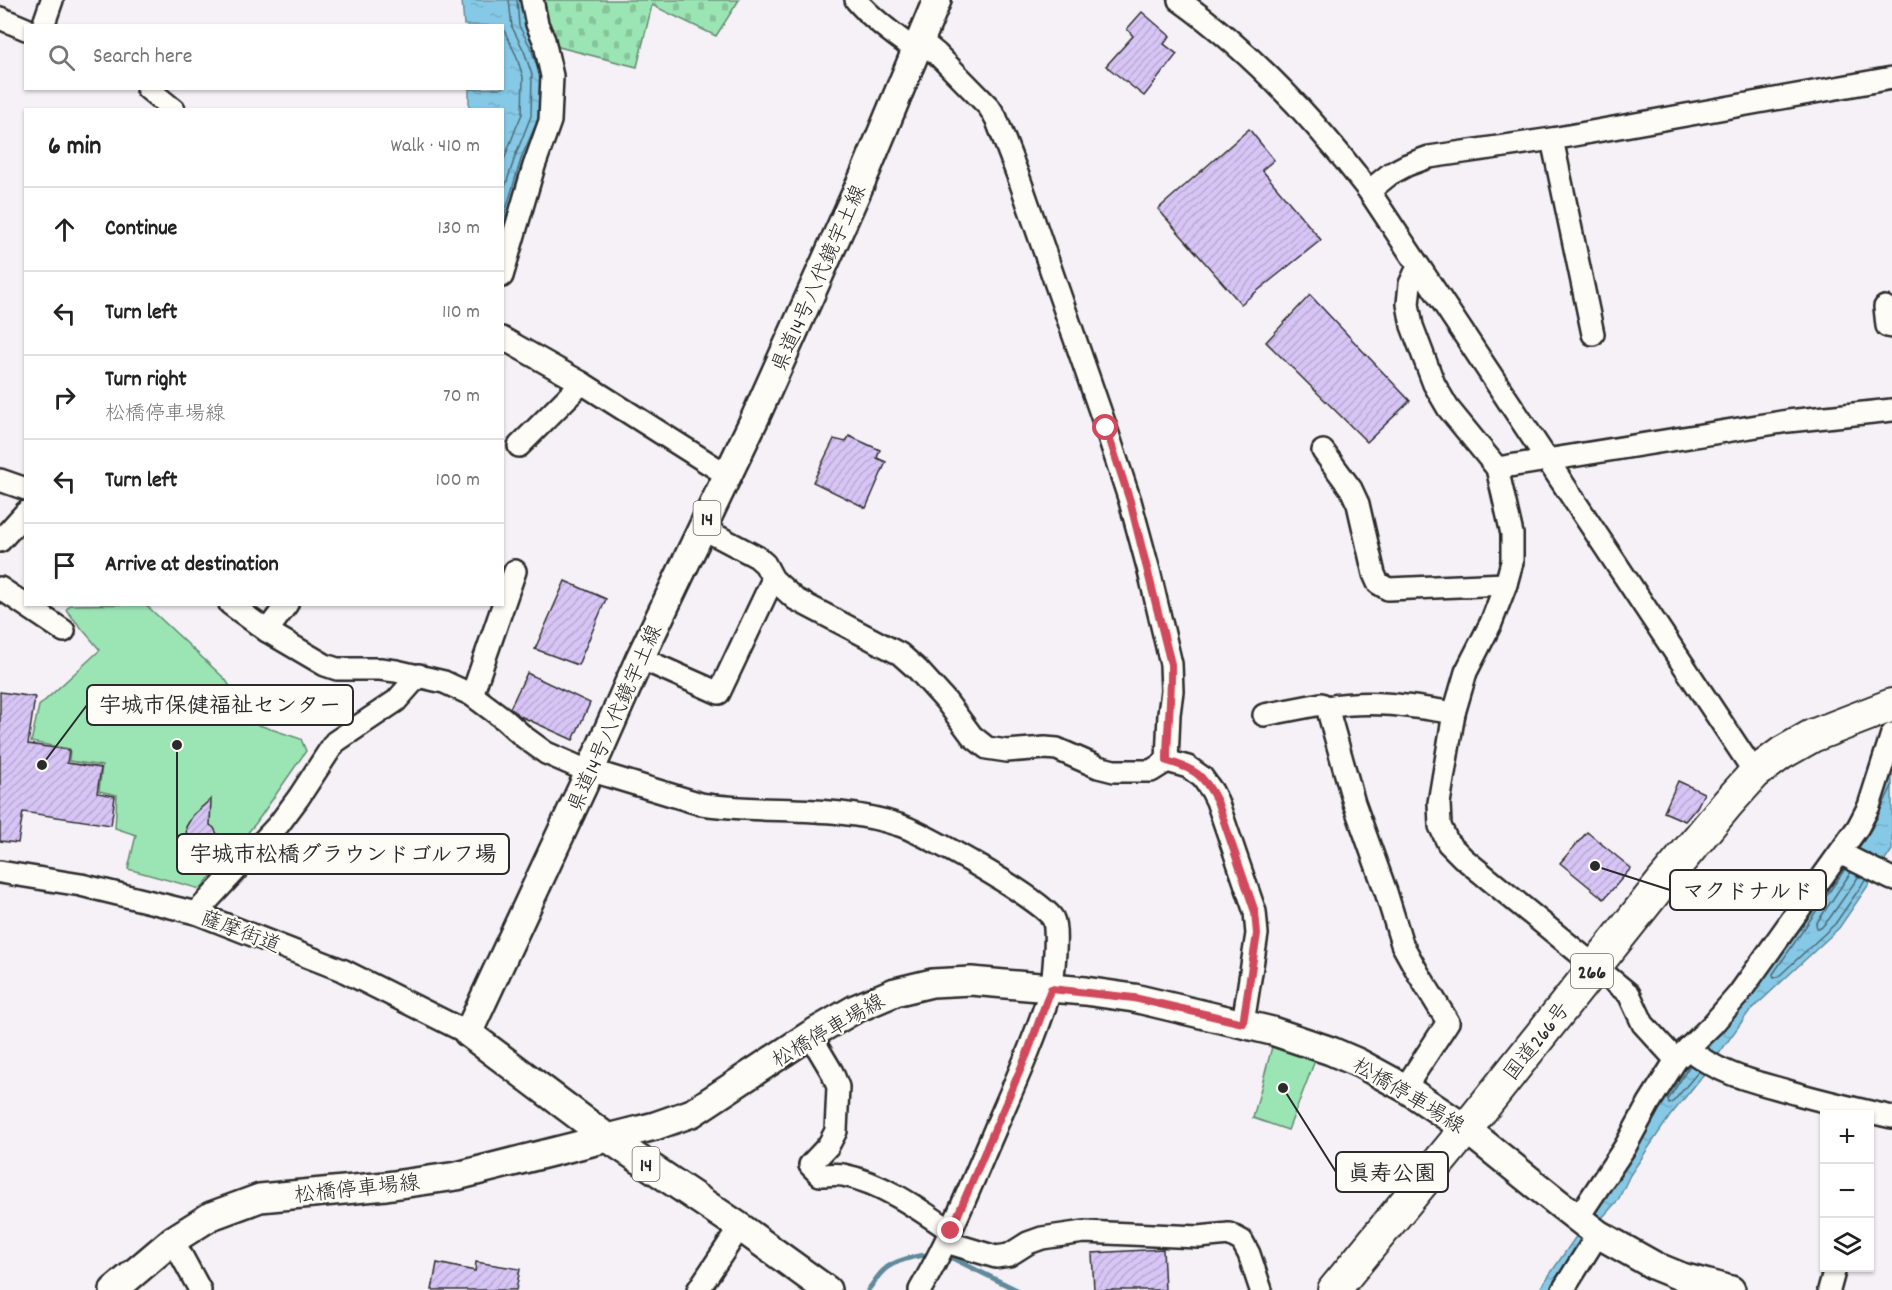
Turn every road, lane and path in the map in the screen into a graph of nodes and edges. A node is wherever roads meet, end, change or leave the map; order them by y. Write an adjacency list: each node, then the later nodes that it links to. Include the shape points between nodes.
1 (52, 0): 7 (street)
2 (532, 0): 16 (street, via 552,76 550,121)
3 (856, 0): 9 (street, via 901,40)
4 (937, 0): 9 (main road, 県道14号八代鏡宇土線 / 14)
5 (1179, 0): 14 (street, via 1256,63 1305,113)
6 (0, 18): 8 (street)
7 (44, 24)
8 (24, 28)
9 (919, 46): 25 (main road, 県道14号八代鏡宇土線 / 14); 51 (street, via 945,61 996,118 1072,328 1130,501 1171,664)
10 (1892, 78): 13 (street)
11 (147, 96): 12 (street)
12 (170, 108)
13 (1552, 139): 14 (street, via 1429,157 1390,174); 17 (street)
14 (1370, 191): 15 (street)
15 (1418, 267): 23 (street); 24 (street, via 1410,284 1408,304 1434,384 1448,408)
16 (504, 269)
17 (1593, 334)
18 (504, 339): 19 (street)
19 (582, 383): 21 (street); 25 (street)
20 (1892, 410): 23 (street, via 1788,421)
21 (519, 446)
22 (1323, 451): 33 (street, via 1358,504 1378,583 1388,589)
23 (1547, 459): 24 (street); 53 (street)
24 (1497, 468): 33 (street, via 1512,534 1512,562)
25 (727, 475): 29 (main road, 県道14号八代鏡宇土線 / 14)
26 (0, 480): 27 (street)
27 (24, 488)
28 (24, 514): 30 (street)
29 (702, 528): 32 (street, via 757,557); 43 (main road, 県道14号八代鏡宇土線 / 14)
30 (0, 541)
31 (514, 571): 35 (street)
32 (773, 579): 43 (street, via 719,693); 51 (street, via 795,599 900,654 987,748 1057,749 1114,771 1151,771)
33 (1506, 584): 48 (street, via 1466,672)
34 (0, 588): 36 (street)
35 (504, 601)
36 (24, 604)
37 (27, 606): 41 (street)
38 (233, 606): 42 (street)
39 (286, 606): 42 (street)
40 (502, 606): 45 (street)
41 (64, 631)
42 (267, 631): 44 (street, via 337,669 380,669)
43 (640, 658): 52 (main road, 県道14号八代鏡宇土線 / 14)
44 (420, 675): 45 (street); 57 (street, via 396,701 335,742 279,824)
45 (472, 695): 52 (street, via 546,753)
46 (1892, 705): 53 (highway, 国道266号 / 266, via 1812,736)
47 (1327, 707): 48 (street, via 1371,703); 49 (street, via 1321,704); 64 (street, via 1354,803 1402,944 1448,1022)
48 (1454, 713): 58 (street, via 1439,803 1440,826 1448,843)
49 (1264, 715)
50 (1892, 734): 54 (street, via 1869,806)
51 (1167, 761): 60 (street, via 1188,767 1212,791 1255,912 1257,934)
52 (590, 771): 59 (street, via 701,804 841,814 899,825 927,836 1028,897 1054,919); 61 (main road, 県道14号八代鏡宇土線 / 14)
53 (1755, 772): 58 (highway, 国道266号 / 266)
54 (1842, 855): 56 (street); 63 (street, via 1738,995)
55 (0, 872): 57 (street, 薩摩街道, via 81,885)
56 (1887, 878)
57 (196, 913): 61 (street, 薩摩街道, via 342,970)
58 (1596, 965): 63 (street, via 1629,994 1643,1024); 68 (highway, 国道266号 / 266)
59 (1051, 989): 60 (main road, 松橋停車場線, via 1134,998); 62 (main road, 松橋停車場線, via 971,981 932,983 895,992 855,1009); 73 (street)
60 (1243, 1023): 64 (main road, 松橋停車場線, via 1331,1051)
61 (468, 1033): 69 (main road, 14)
62 (810, 1035): 69 (main road, 松橋停車場線, via 692,1113); 73 (street, via 838,1087 836,1131 810,1165 813,1170 866,1181 906,1201)
63 (1685, 1053): 65 (street, via 1746,1079); 71 (street, via 1649,1102)
64 (1405, 1088): 68 (main road, 松橋停車場線)
65 (1855, 1110)
66 (1874, 1115): 67 (street)
67 (1892, 1117)
68 (1466, 1129): 71 (main road, 松橋停車場線); 81 (highway, 国道266号 / 266)
69 (609, 1138): 70 (main road, 14); 72 (main road, 松橋停車場線, via 457,1176 260,1198 211,1216)
70 (740, 1227): 77 (street); 78 (main road, 14)
71 (1588, 1227): 82 (street); 83 (main road, 松橋停車場線, via 1655,1266)
72 (173, 1240): 75 (main road, 松橋停車場線); 76 (street)
73 (944, 1246): 79 (street); 80 (street, via 996,1257 1009,1255 1042,1238 1084,1232 1199,1237 1229,1234 1242,1241)
74 (1834, 1272): 84 (street)
75 (114, 1290)
76 (200, 1290)
77 (698, 1290)
78 (827, 1290)
79 (920, 1290)
80 (1261, 1290)
81 (1334, 1290)
82 (1563, 1290)
83 (1731, 1290)
84 (1829, 1290)

